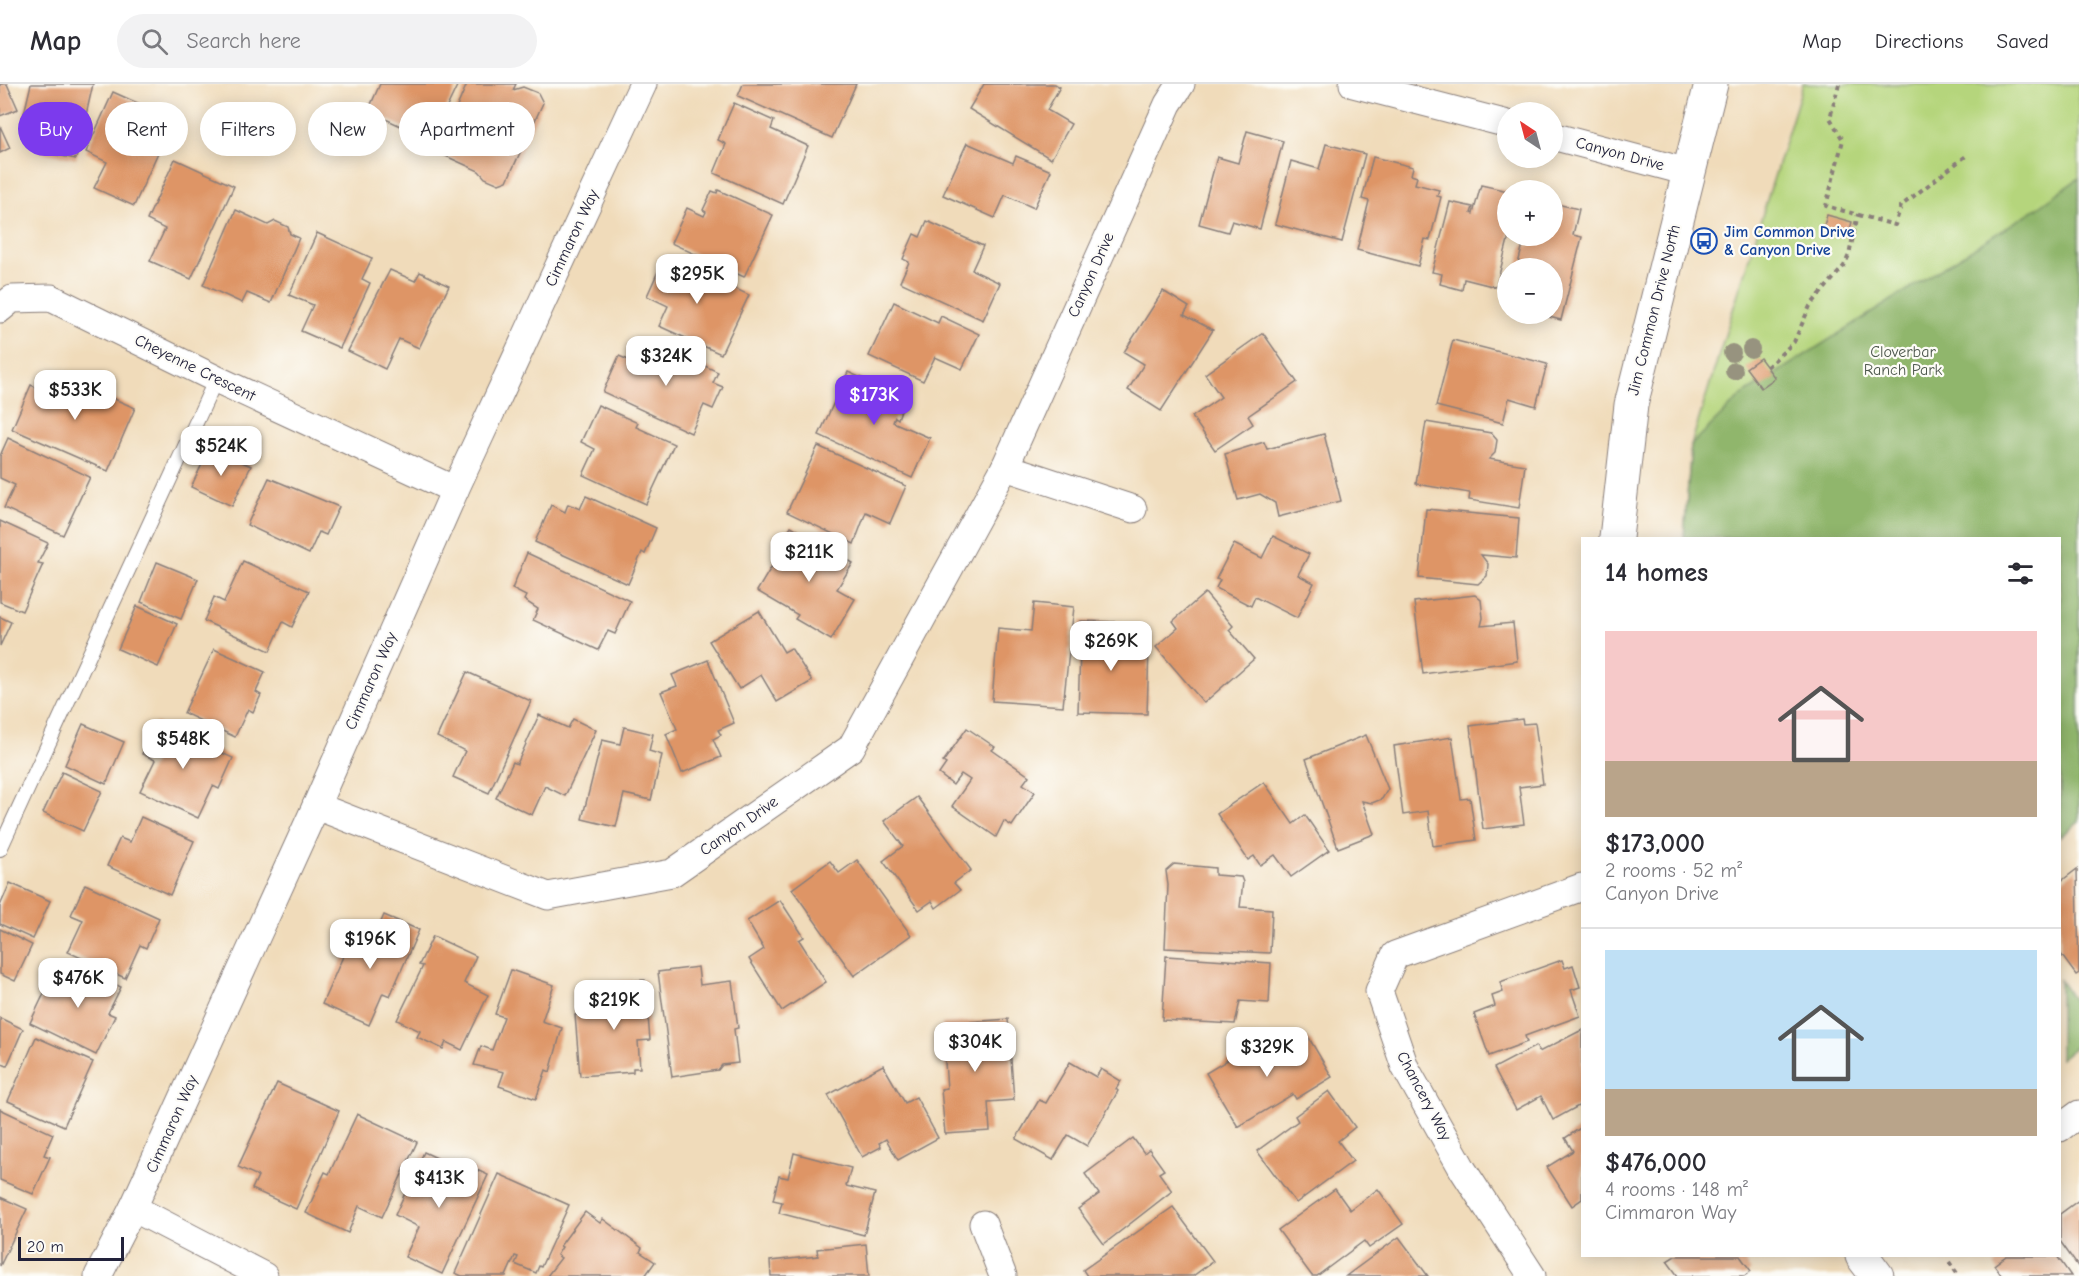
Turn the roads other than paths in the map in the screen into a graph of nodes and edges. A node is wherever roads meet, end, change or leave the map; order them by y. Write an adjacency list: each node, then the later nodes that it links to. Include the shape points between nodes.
1 (643, 84): 11 (street, Cimmaron Way)
2 (1181, 84): 10 (street, Canyon Drive, via 1168,104)
3 (1353, 84): 5 (street)
4 (1711, 84): 7 (street, Jim Common Drive North)
5 (1497, 121)
6 (1563, 139): 7 (street, Canyon Drive)
7 (1688, 172): 13 (street, Jim Common Drive North, via 1630,405)
8 (0, 309): 9 (street, Cheyenne Crescent, via 12,299 51,298)
9 (216, 379): 11 (street, Cheyenne Crescent); 15 (lane)
10 (1005, 467): 12 (street); 14 (street, Canyon Drive, via 851,748 672,873 548,896)
11 (455, 490): 14 (street, Cimmaron Way)
12 (1133, 509)
13 (1616, 537)
14 (316, 806): 19 (street, Cimmaron Way)
15 (0, 849)
16 (1581, 887): 24 (street, Chancery Way, via 1395,956 1379,991 1405,1067 1463,1170)
17 (2079, 1114): 18 (street)
18 (2061, 1127)
19 (134, 1208): 21 (street, Cimmaron Way); 22 (street)
20 (983, 1224): 23 (street)
21 (98, 1276)
22 (264, 1276)
23 (1003, 1276)
24 (1532, 1276)

